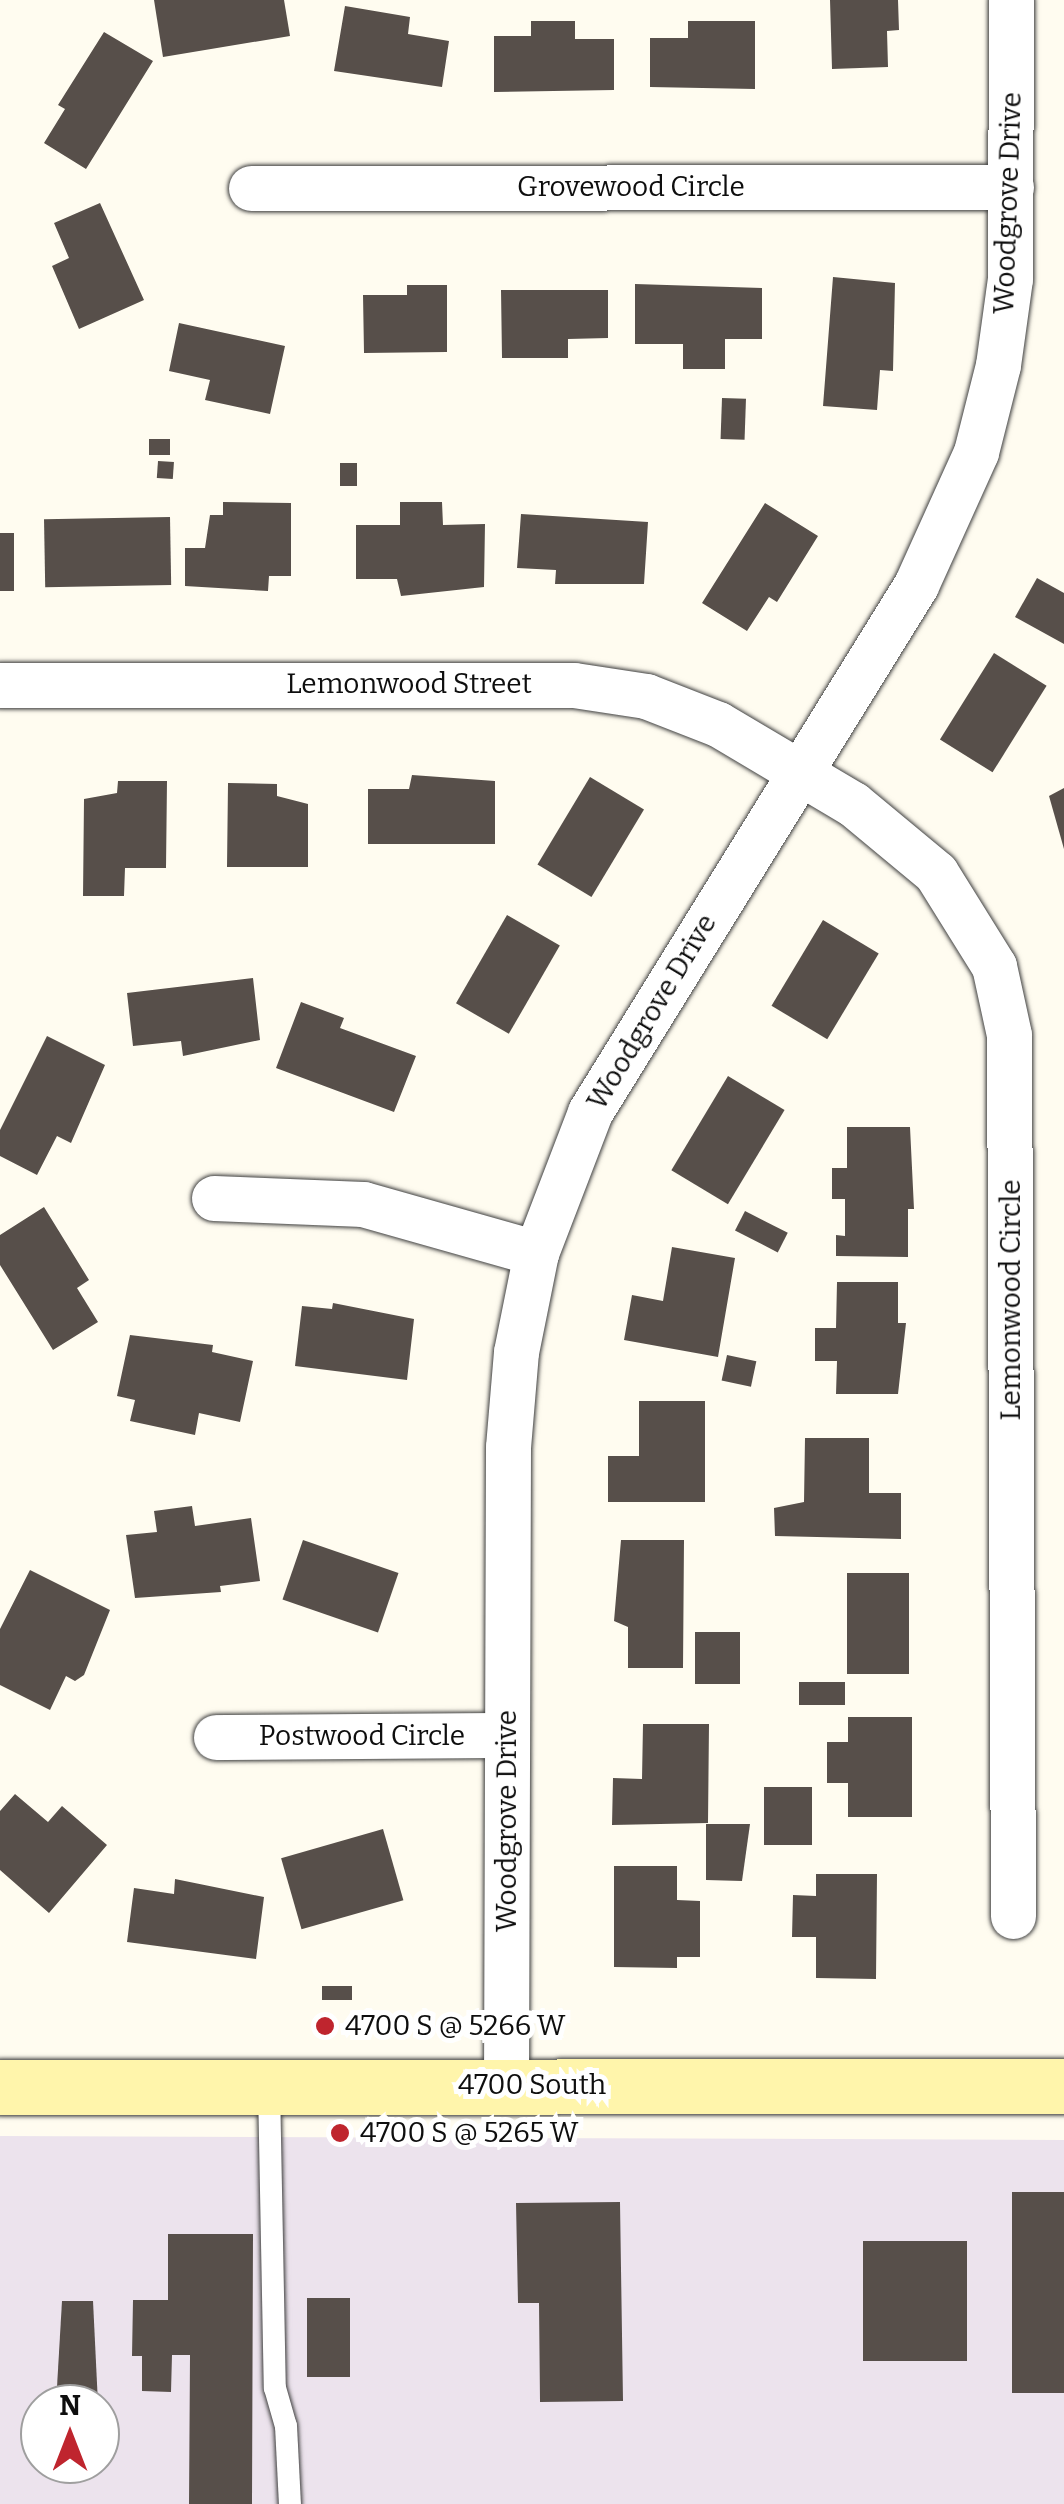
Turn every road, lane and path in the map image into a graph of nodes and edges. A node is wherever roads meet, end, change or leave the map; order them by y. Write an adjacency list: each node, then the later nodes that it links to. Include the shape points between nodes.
1 (1011, 0): 2 (street, Woodgrove Drive)
2 (1012, 186): 3 (street, Grovewood Circle); 5 (street, Woodgrove Drive, via 1006,320 976,452 916,585)
3 (251, 188)
4 (0, 685): 5 (street, Lemonwood Street, via 574,685 682,709)
5 (800, 772): 7 (street, Woodgrove Drive, via 590,1112); 10 (street, Lemonwood Circle, via 880,822 936,873 980,934 1004,1000 1010,1090)
6 (214, 1198): 7 (street, via 364,1204)
7 (536, 1253): 8 (street, Woodgrove Drive, via 511,1400)
8 (508, 1735): 9 (street, Postwood Circle); 11 (street, Woodgrove Drive)
9 (216, 1737)
10 (1013, 1916)
11 (506, 2085): 13 (main road, 4700 South); 14 (main road, 4700 South)
12 (0, 2086): 13 (main road, 4700 South)
13 (269, 2086): 15 (lane, via 275,2388 286,2426)
14 (1064, 2086)
15 (290, 2504)

